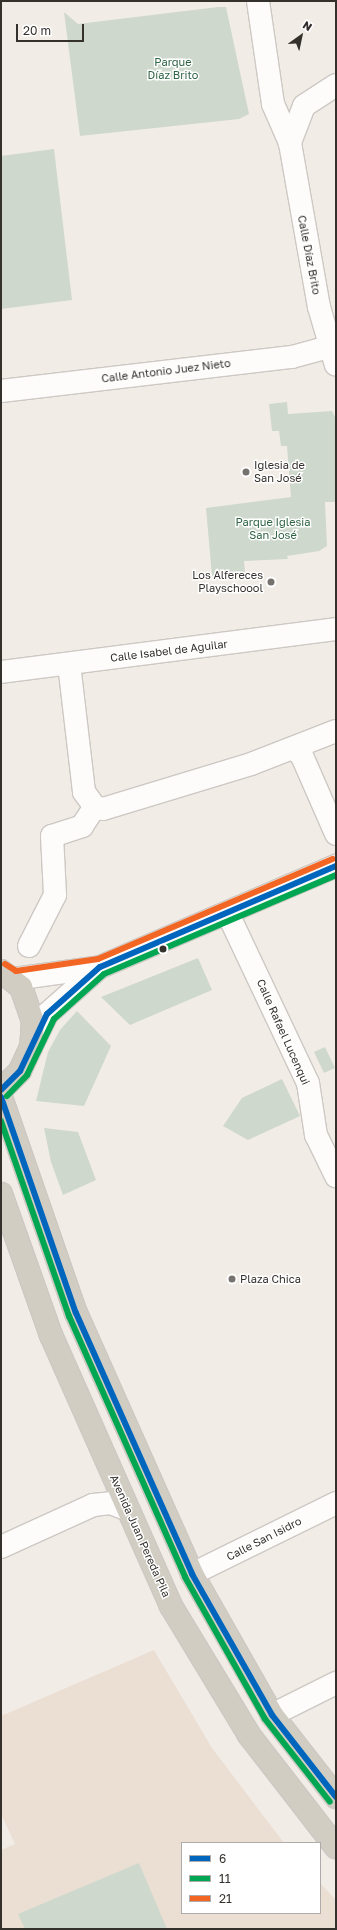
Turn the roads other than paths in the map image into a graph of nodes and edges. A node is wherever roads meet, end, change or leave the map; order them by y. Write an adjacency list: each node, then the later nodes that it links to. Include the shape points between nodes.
1 (258, 1): 3 (street, Calle Díaz Brito, via 273,104)
2 (336, 85): 3 (street, via 304,106)
3 (290, 143): 4 (street, Calle Díaz Brito, via 317,300)
4 (334, 352): 5 (street, Calle Antonio Juez Nieto)
5 (1, 391)
6 (336, 629): 7 (street, Calle Isabel de Aguilar)
7 (69, 664): 8 (street, Calle Isabel de Aguilar); 11 (street, via 84,792)
8 (1, 672)
9 (336, 731): 10 (street)
10 (294, 748): 11 (street, via 112,808); 12 (street, via 302,756)
11 (95, 807): 15 (street, via 82,826 52,836 55,895)
12 (336, 834)
13 (336, 866): 14 (street)
14 (228, 914): 16 (street); 21 (street, Calle Rafael Lucenqui, via 308,1084 316,1135)
15 (29, 946)
16 (100, 967): 17 (street); 18 (street, via 47,1014)
17 (8, 975): 18 (highway, via 31,1008)
18 (31, 1047): 19 (highway, via 20,1071)
19 (1, 1090)
20 (1, 1097): 26 (highway, via 76,1313)
21 (336, 1176)
22 (2, 1204): 24 (highway, Avenida Juan Pereda Pila, via 51,1335)
23 (336, 1503): 26 (street, Calle San Isidro)
24 (128, 1510): 25 (street, via 111,1503 93,1505); 30 (highway, Avenida Juan Pereda Pila, via 171,1606 249,1734)
25 (1, 1547)
26 (192, 1574): 28 (highway)
27 (336, 1683): 28 (street)
28 (272, 1715): 29 (highway)
29 (336, 1797)
30 (336, 1846)

